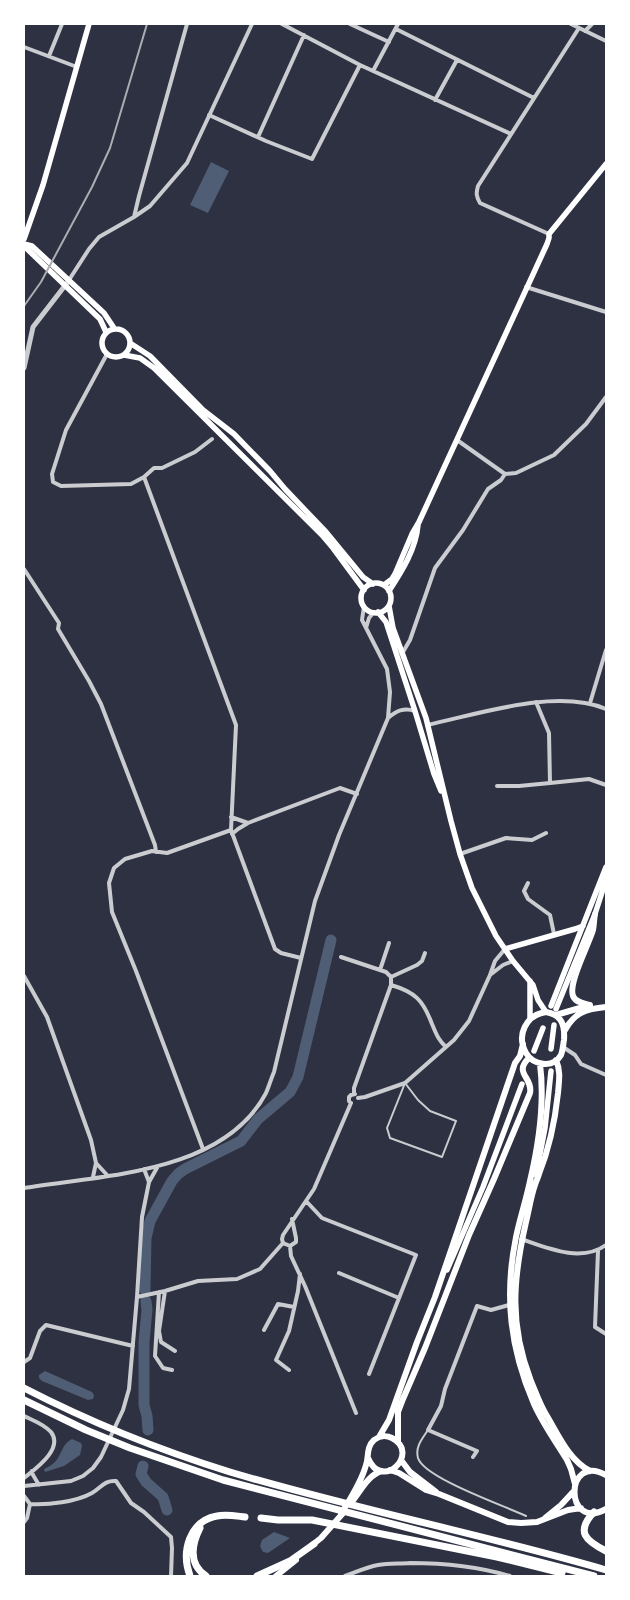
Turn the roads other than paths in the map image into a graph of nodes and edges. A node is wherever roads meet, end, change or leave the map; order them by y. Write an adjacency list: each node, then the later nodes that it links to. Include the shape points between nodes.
1 (62, 24): 17 (street)
2 (89, 24): 20 (main road)
3 (187, 24): 28 (street)
4 (252, 24): 24 (street)
5 (282, 24): 13 (street)
6 (350, 24): 15 (street)
7 (398, 24): 11 (street)
8 (571, 24): 10 (street)
9 (592, 24): 12 (street)
10 (579, 28): 12 (street); 22 (street)
11 (396, 29): 15 (street); 18 (street)
12 (585, 31): 14 (street)
13 (304, 35): 19 (street); 26 (street)
14 (606, 41)
15 (389, 42): 21 (street)
16 (24, 47): 17 (street)
17 (49, 56): 20 (street)
18 (457, 60): 22 (street); 23 (street)
19 (360, 65): 21 (street); 26 (street, via 312,159)
20 (77, 67): 29 (main road)
21 (374, 71): 23 (street)
22 (534, 98): 25 (street)
23 (435, 100): 25 (street)
24 (209, 115): 26 (street); 28 (street, via 187,163 150,206)
25 (511, 134): 31 (street, via 478,186 476,197 480,203)
26 (258, 137)
27 (606, 164): 31 (main road)
28 (134, 217): 34 (street, via 99,237)
29 (31, 220): 30 (street); 32 (main road)
30 (24, 226)
31 (549, 234): 35 (main road)
32 (24, 239)
33 (24, 245): 34 (main road, via 32,246)
34 (67, 283): 37 (main road, via 104,314); 38 (main road, via 100,319); 42 (street, via 33,327)
35 (526, 287): 36 (street); 45 (main road)
36 (606, 312)
37 (114, 328): 38 (main road); 39 (main road, via 127,334)
38 (106, 332): 40 (main road, via 101,343)
39 (130, 344): 41 (main road); 50 (main road, via 150,356 203,410 234,434 326,532 363,577)
40 (107, 354): 41 (main road, via 116,357); 47 (street, via 66,430 52,474 53,482 61,486 131,484)
41 (124, 354): 52 (main road, via 140,358 154,368 240,451 328,541)
42 (24, 368)
43 (606, 398): 46 (street, via 586,424 554,455 525,470)
44 (212, 438): 47 (street, via 195,452 162,468 154,468)
45 (456, 440): 46 (street); 48 (main road)
46 (505, 474): 59 (street, via 488,489 435,568 410,640)
47 (144, 477): 71 (street, via 236,725)
48 (418, 522): 51 (main road, via 395,574); 53 (main road, via 417,536)
49 (24, 569): 76 (street, via 59,623 58,629 95,693)
50 (373, 584): 51 (main road); 52 (main road)
51 (384, 585): 53 (main road)
52 (364, 590): 54 (main road)
53 (390, 591): 55 (main road)
54 (364, 606): 56 (main road); 57 (street, via 362,620)
55 (388, 606): 56 (main road); 59 (main road)
56 (376, 612): 57 (street, via 369,618); 63 (main road, via 386,622)
57 (366, 628): 64 (street, via 387,669 390,692)
58 (606, 650): 61 (street)
59 (402, 652): 65 (main road)
60 (536, 702): 61 (street); 65 (street); 66 (street, via 549,733)
61 (590, 703): 62 (street)
62 (606, 709)
63 (415, 711): 64 (street, via 402,709); 70 (main road)
64 (388, 718): 69 (street)
65 (427, 725): 70 (main road)
66 (550, 783): 67 (street, via 589,779); 68 (street)
67 (606, 785)
68 (497, 786)
69 (357, 794): 72 (street, via 340,788); 89 (street, via 315,901)
70 (447, 806): 77 (main road)
71 (230, 817): 72 (street); 73 (street)
72 (248, 823): 75 (street)
73 (231, 830): 75 (street); 76 (street, via 167,853)
74 (546, 833): 77 (street, via 532,840 506,838)
75 (232, 834): 89 (street, via 275,949 281,954)
76 (156, 852): 120 (street, via 125,860 114,868 109,883 112,912)
77 (460, 854): 86 (main road, via 475,895)
78 (606, 867): 82 (main road)
79 (606, 880): 81 (main road)
80 (528, 883): 83 (street, via 524,891 528,899 550,915)
81 (595, 914): 85 (main road); 97 (main road, via 572,992 576,1000); 99 (main road)
82 (582, 926): 83 (main road); 85 (main road)
83 (554, 934): 86 (main road)
84 (389, 943): 91 (street)
85 (575, 947): 99 (main road)
86 (505, 949): 90 (main road); 92 (street, via 494,961)
87 (425, 953): 94 (street, via 422,962)
88 (340, 957): 91 (street)
89 (301, 958): 120 (street, via 274,1072 265,1093 241,1124)
90 (513, 961): 92 (street); 95 (main road)
91 (380, 970): 94 (street)
92 (490, 975): 106 (street, via 469,1022)
93 (24, 976): 121 (street, via 47,1018 91,1140)
94 (391, 976): 96 (street)
95 (530, 981): 100 (main road); 101 (main road)
96 (391, 985): 106 (street, via 406,990 423,1005 438,1041); 117 (street)
97 (590, 1005): 98 (main road); 99 (main road)
98 (603, 1007): 104 (main road, via 573,1017)
99 (555, 1010): 100 (main road); 104 (main road)
100 (546, 1012): 101 (main road)
101 (530, 1019): 105 (main road, via 522,1038)
102 (554, 1026): 108 (main road)
103 (543, 1028): 109 (main road)
104 (565, 1030): 107 (main road)
105 (523, 1044): 110 (main road); 144 (main road)
106 (446, 1047): 115 (street)
107 (563, 1047): 111 (main road); 114 (street, via 581,1064)
108 (551, 1049)
109 (534, 1051)
110 (529, 1058): 112 (main road); 134 (main road, via 522,1067 530,1084 530,1093)
111 (556, 1060): 112 (main road); 127 (main road, via 560,1075 556,1106)
112 (540, 1064): 135 (main road, via 541,1120)
113 (551, 1071): 127 (main road)
114 (606, 1075)
115 (406, 1083): 115 (lane, via 430,1111 456,1121 442,1157 390,1138 386,1128); 118 (street)
116 (522, 1084): 128 (main road)
117 (354, 1094): 118 (street); 119 (street, via 349,1097)
118 (358, 1098): 119 (street)
119 (352, 1102): 130 (street)
120 (203, 1150): 122 (street)
121 (96, 1163): 124 (street); 125 (street)
122 (158, 1166): 123 (street); 126 (street)
123 (144, 1169): 124 (street); 126 (street)
124 (107, 1175): 125 (street)
125 (92, 1177): 129 (street)
126 (149, 1182): 143 (street, via 142,1218)
127 (535, 1185): 135 (main road)
128 (483, 1187): 134 (main road); 144 (main road)
129 (24, 1188)
130 (306, 1201): 131 (street); 145 (street, via 322,1218 416,1255)
131 (292, 1219): 132 (street); 133 (street)
132 (285, 1233): 133 (street); 136 (street)
133 (296, 1235): 138 (street, via 296,1242)
134 (469, 1235): 152 (main road)
135 (519, 1239): 139 (street, via 580,1254); 146 (main road); 170 (main road, via 515,1299 524,1363 550,1422 573,1458)
136 (283, 1243): 138 (street); 142 (street, via 260,1269 237,1279 198,1281)
137 (606, 1244): 139 (street)
138 (290, 1246): 141 (street)
139 (598, 1251): 149 (street, via 595,1327)
140 (339, 1273): 145 (street)
141 (300, 1274): 147 (street); 160 (street)
142 (162, 1292): 143 (street); 153 (street, via 161,1342); 155 (street, via 155,1356 163,1368)
143 (137, 1297): 151 (street)
144 (436, 1297): 150 (main road)
145 (399, 1298): 157 (street)
146 (509, 1305): 162 (street, via 491,1310 477,1306 441,1406); 173 (main road, via 518,1359 534,1405 572,1469)
147 (294, 1307): 148 (street, via 278,1304); 156 (street, via 289,1331 276,1360)
148 (264, 1330)
149 (606, 1334)
150 (417, 1342): 152 (main road); 163 (main road, via 389,1420)
151 (133, 1346): 154 (street, via 46,1325 40,1331 30,1358); 174 (street, via 129,1390 123,1410 94,1468 71,1481)
152 (425, 1348): 164 (main road, via 398,1412)
153 (175, 1351)
154 (24, 1362)
155 (172, 1370)
156 (289, 1370)
157 (369, 1374)
158 (24, 1388): 192 (highway, via 89,1420 229,1471)
159 (24, 1400): 201 (highway, via 86,1430 223,1480)
160 (356, 1413)
161 (24, 1416): 168 (street, via 50,1431 54,1442 52,1451)
162 (428, 1430): 165 (street, via 477,1451); 184 (lane, via 417,1450 424,1467 447,1481)
163 (379, 1438): 164 (main road, via 389,1437); 166 (main road, via 371,1443)
164 (398, 1442): 167 (main road)
165 (473, 1457)
166 (368, 1458): 169 (main road, via 374,1467); 175 (main road)
167 (402, 1460): 169 (main road); 179 (main road, via 410,1472)
168 (32, 1471): 172 (street); 174 (street)
169 (387, 1471): 175 (main road, via 375,1473); 179 (main road, via 399,1473 426,1490)
170 (590, 1471): 171 (main road); 173 (main road)
171 (606, 1474)
172 (24, 1478)
173 (575, 1484): 177 (main road)
174 (39, 1485): 176 (street)
175 (361, 1485): 190 (main road, via 342,1514)
176 (24, 1486): 178 (street)
177 (574, 1492): 181 (main road); 187 (main road)
178 (24, 1494): 180 (street)
179 (439, 1494): 187 (main road, via 508,1522)
180 (30, 1504): 189 (street); 193 (street, via 67,1501 92,1493 110,1480 116,1481 130,1503 171,1537)
181 (581, 1508): 183 (main road); 187 (main road)
182 (606, 1509): 183 (main road)
183 (594, 1512): 191 (highway, via 586,1521 584,1533)
184 (526, 1516)
185 (245, 1517): 188 (highway, via 222,1515)
186 (261, 1518): 200 (highway, via 312,1520 497,1556)
187 (544, 1519)
188 (204, 1521): 194 (highway, via 190,1537 187,1562); 195 (highway, via 193,1549 194,1562)
189 (24, 1522)
190 (314, 1544): 196 (highway, via 290,1561); 197 (main road)
191 (606, 1551)
192 (606, 1570)
193 (171, 1576)
194 (190, 1576)
195 (206, 1576)
196 (256, 1576)
197 (276, 1576)
198 (345, 1576): 199 (street, via 379,1564 430,1563 461,1565)
199 (510, 1576)
200 (575, 1576)
201 (594, 1576)

